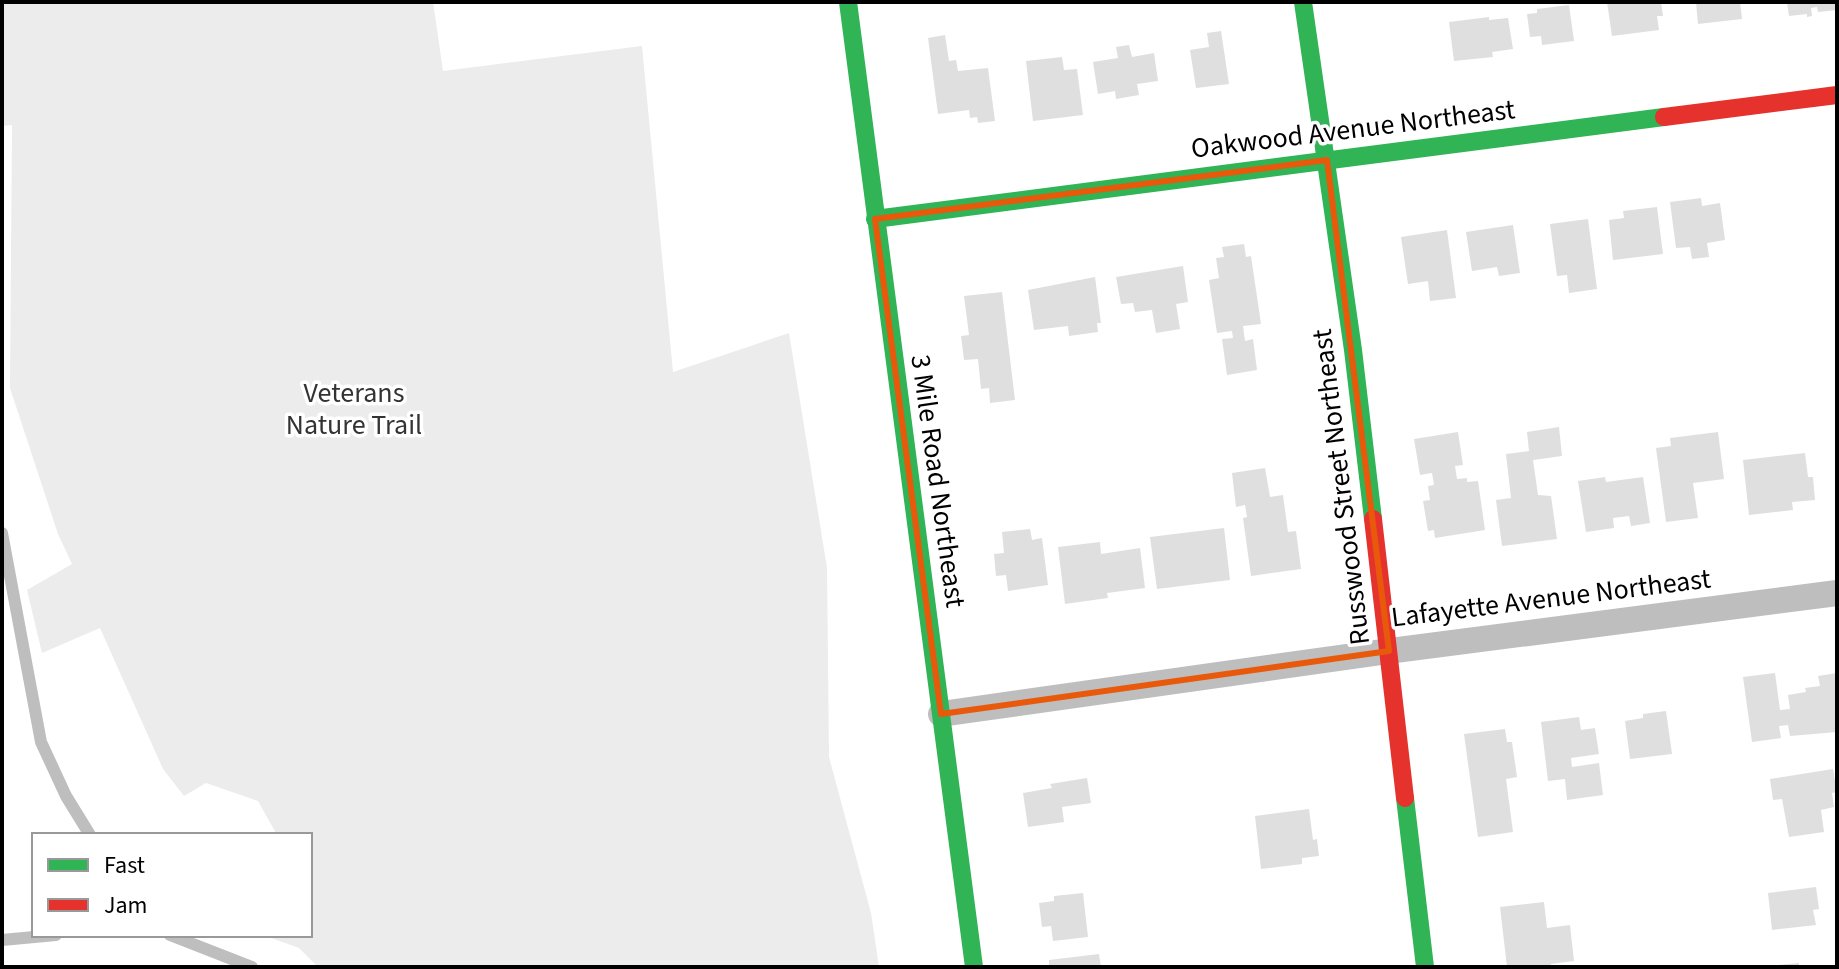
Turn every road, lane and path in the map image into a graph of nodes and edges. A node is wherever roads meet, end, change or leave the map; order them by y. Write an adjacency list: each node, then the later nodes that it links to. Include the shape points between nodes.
1 (848, 2): 5 (street, 3 Mile Road Northeast)
2 (1303, 2): 4 (street, Russwood Street Northeast)
3 (1837, 95): 4 (street, Oakwood Avenue Northeast)
4 (1327, 160): 5 (street, Oakwood Avenue Northeast); 8 (street, Russwood Street Northeast)
5 (875, 219): 9 (street, 3 Mile Road Northeast)
6 (2, 533): 10 (lane, via 41,742)
7 (1837, 593): 8 (street, Lafayette Avenue Northeast)
8 (1389, 651): 9 (street, Lafayette Avenue Northeast); 16 (street, Russwood Street Northeast)
9 (941, 714): 15 (street, 3 Mile Road Northeast)
10 (89, 833)
11 (34, 937): 13 (lane)
12 (175, 937): 14 (lane)
13 (2, 940)
14 (252, 967)
15 (974, 967)
16 (1425, 967)

